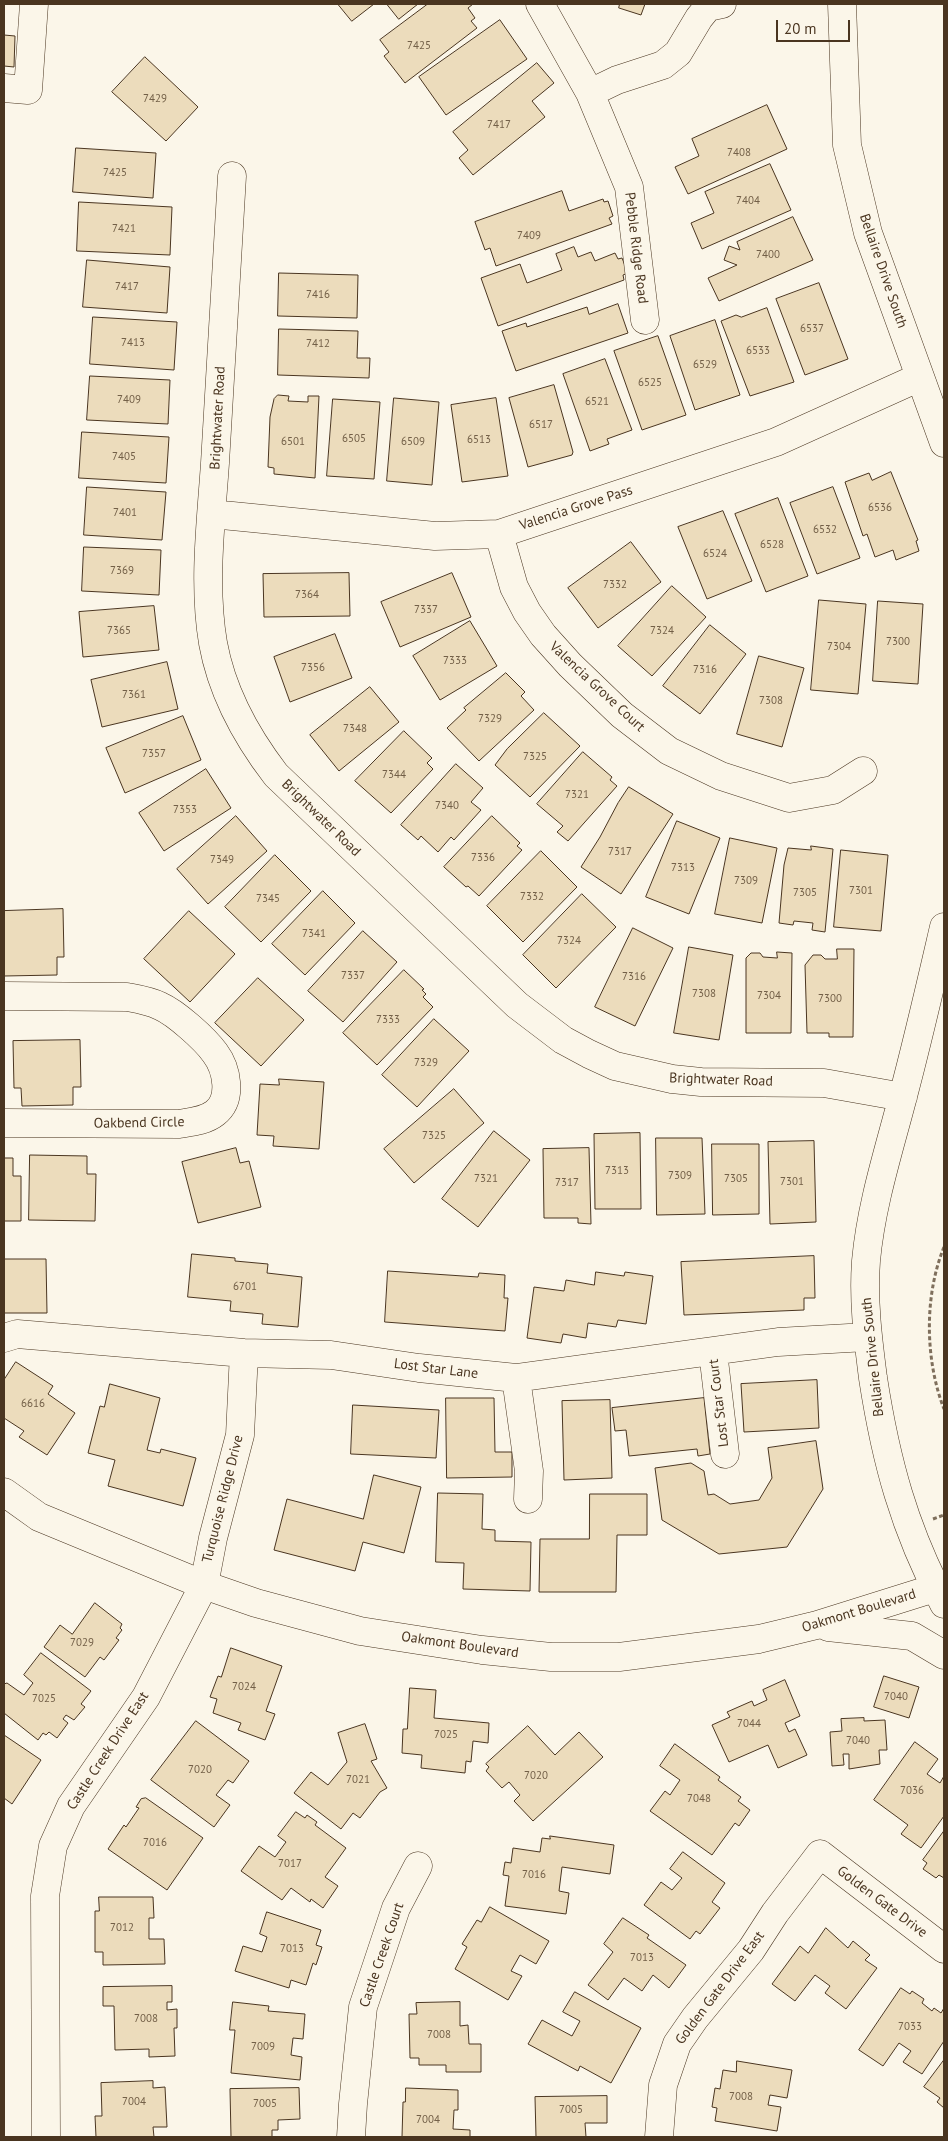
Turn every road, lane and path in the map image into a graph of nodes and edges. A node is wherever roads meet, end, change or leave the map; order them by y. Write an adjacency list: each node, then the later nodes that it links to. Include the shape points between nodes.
1 (34, 4): 5 (street, via 28,90)
2 (540, 4): 6 (street, Pebble Ridge Road)
3 (722, 4): 6 (street, via 708,8 678,53 663,65)
4 (842, 4): 9 (street, Bellaire Drive South, via 847,145 868,233)
5 (4, 88)
6 (590, 93): 8 (street, Pebble Ridge Road, via 629,187)
7 (232, 176): 11 (street, Brightwater Road)
8 (645, 320)
9 (920, 377): 10 (street, Bellaire Drive South); 12 (street, Valencia Grove Pass, via 776,442)
10 (944, 443)
11 (212, 514): 12 (street, Valencia Grove Pass, via 435,536); 16 (street, Brightwater Road, via 208,587 213,645 230,701 258,752 276,775 539,1024 563,1040 616,1066 672,1080 824,1083)
12 (499, 534): 13 (street, Valencia Grove Court, via 514,587 543,635 622,715 669,750 721,776 789,798 833,790)
13 (863, 771)
14 (944, 927): 16 (street, Bellaire Drive South)
15 (4, 996): 17 (street, Oakbend Circle, via 127,997 161,1006 177,1016 215,1052 227,1084 225,1100 216,1112 179,1124)
16 (903, 1097): 19 (street, Bellaire Drive South, via 879,1185 866,1260)
17 (4, 1123)
18 (944, 1247): 24 (path, via 932,1295 930,1334 933,1367)
19 (867, 1337): 21 (street, Lost Star Lane, via 778,1342); 29 (street, Bellaire Drive South, via 882,1433 895,1489 917,1551)
20 (4, 1338): 22 (street, Lost Star Lane, via 17,1334)
21 (713, 1352): 23 (street, Lost Star Lane); 25 (street, Lost Star Court)
22 (244, 1353): 23 (street, Lost Star Lane, via 331,1355); 28 (street, Turquoise Ridge Drive, via 240,1435)
23 (516, 1378): 27 (street, via 529,1471)
24 (944, 1409)
25 (725, 1454)
26 (4, 1492): 28 (street, Oakmont Boulevard, via 39,1518)
27 (528, 1498)
28 (204, 1584): 30 (street, Oakmont Boulevard, via 256,1603 360,1631 551,1657 619,1657 758,1639); 35 (street, Castle Creek Drive East, via 146,1696 70,1806 53,1846 45,1896)
29 (940, 1597): 30 (street, Oakmont Boulevard)
30 (817, 1625): 31 (street, via 912,1636)
31 (944, 1655)
32 (820, 1854): 34 (street, Golden Gate Drive); 37 (street, Golden Gate Drive East, via 751,1950 677,2044 663,2085)
33 (418, 1866): 36 (street, Castle Creek Court, via 396,1908 363,2007)
34 (944, 1949)
35 (46, 2137)
36 (351, 2137)
37 (659, 2137)

